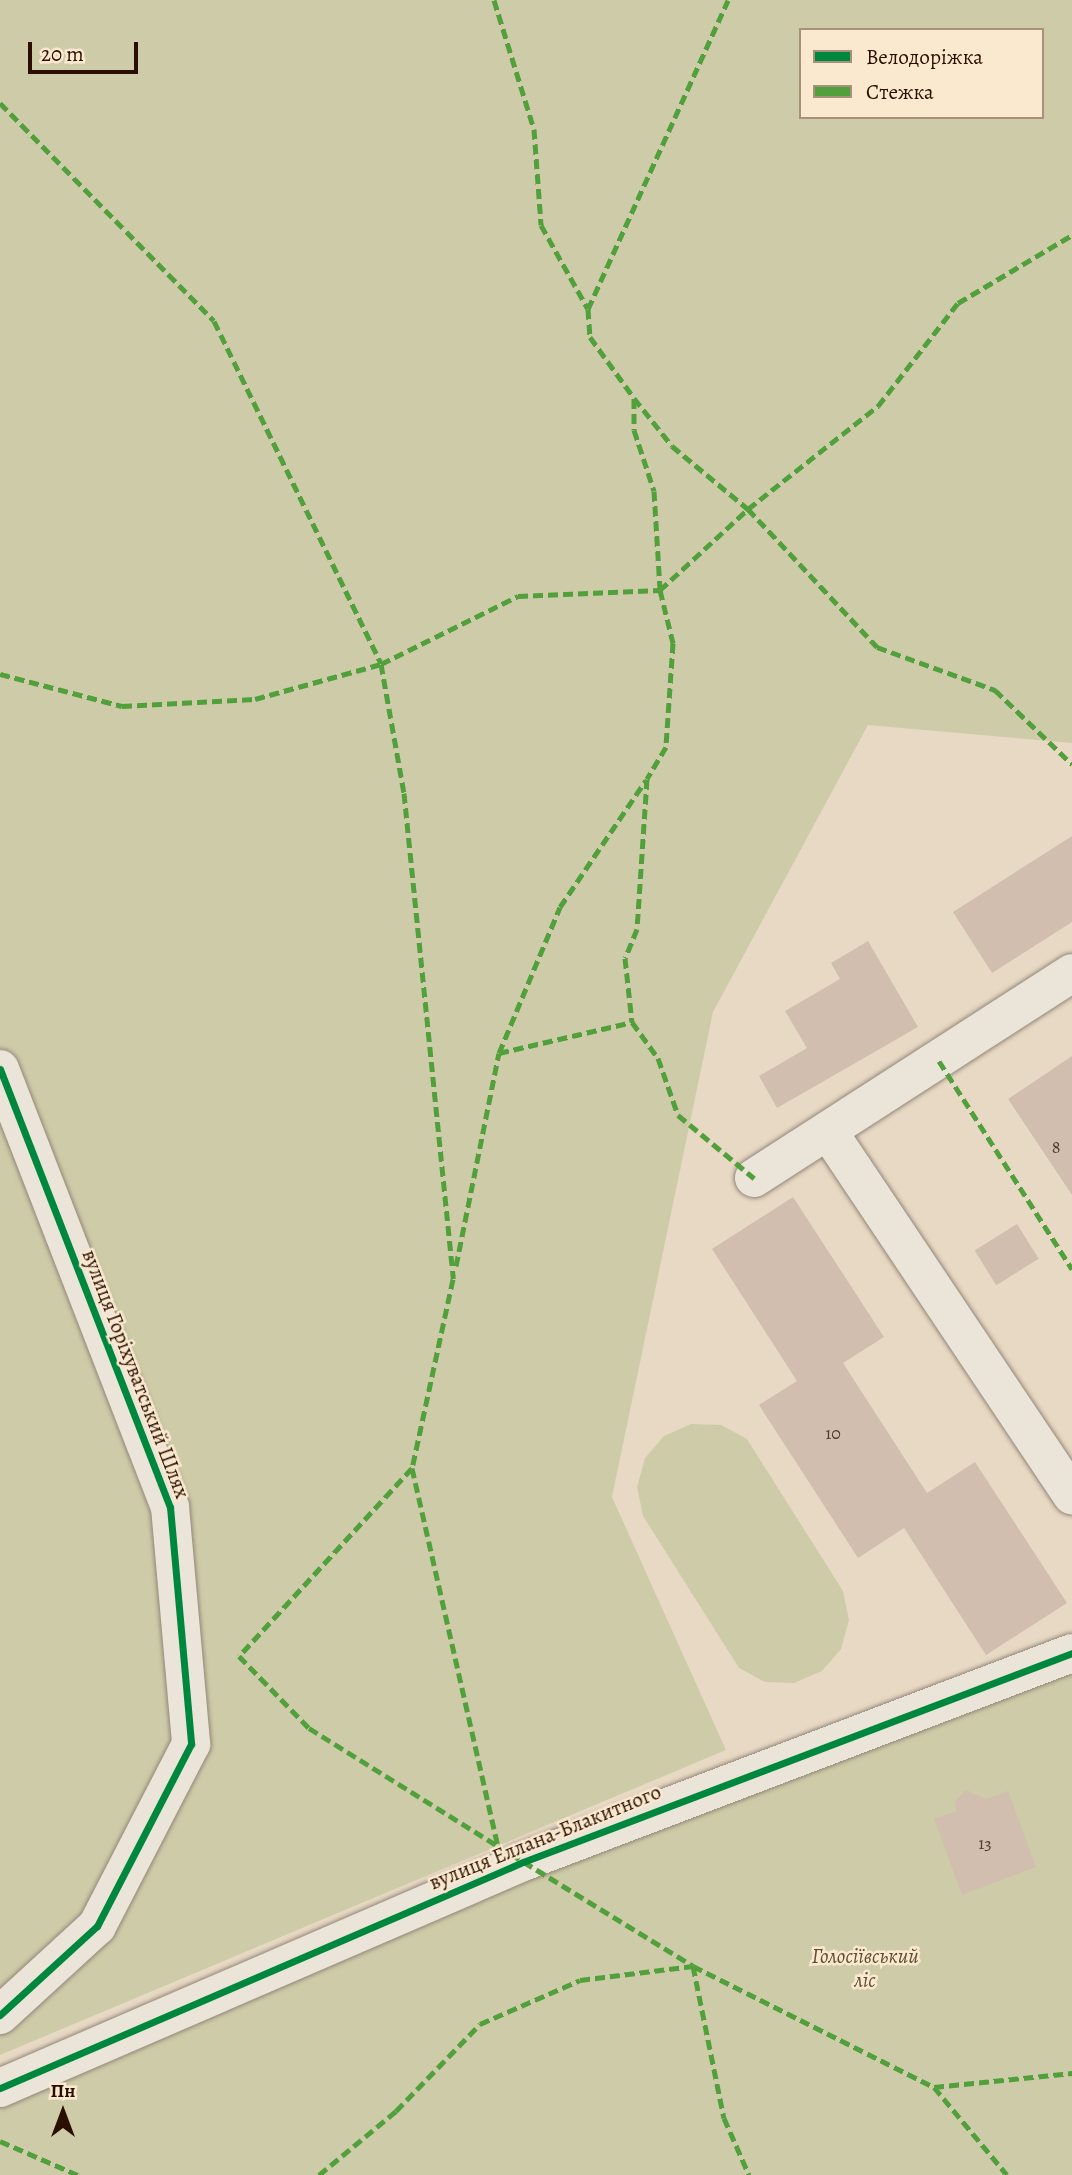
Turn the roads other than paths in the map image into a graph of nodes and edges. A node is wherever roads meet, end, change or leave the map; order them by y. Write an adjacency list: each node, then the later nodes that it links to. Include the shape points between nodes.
1 (1072, 973): 3 (street)
2 (0, 1069): 7 (street, вулиця Горіхуватський Шлях, via 170,1507 191,1744 97,1926)
3 (830, 1134): 4 (street); 5 (street)
4 (754, 1178)
5 (1072, 1496)
6 (1068, 1653): 8 (street, вулиця Еллана-Блакитного, via 523,1862)
7 (0, 2015)
8 (0, 2088)

